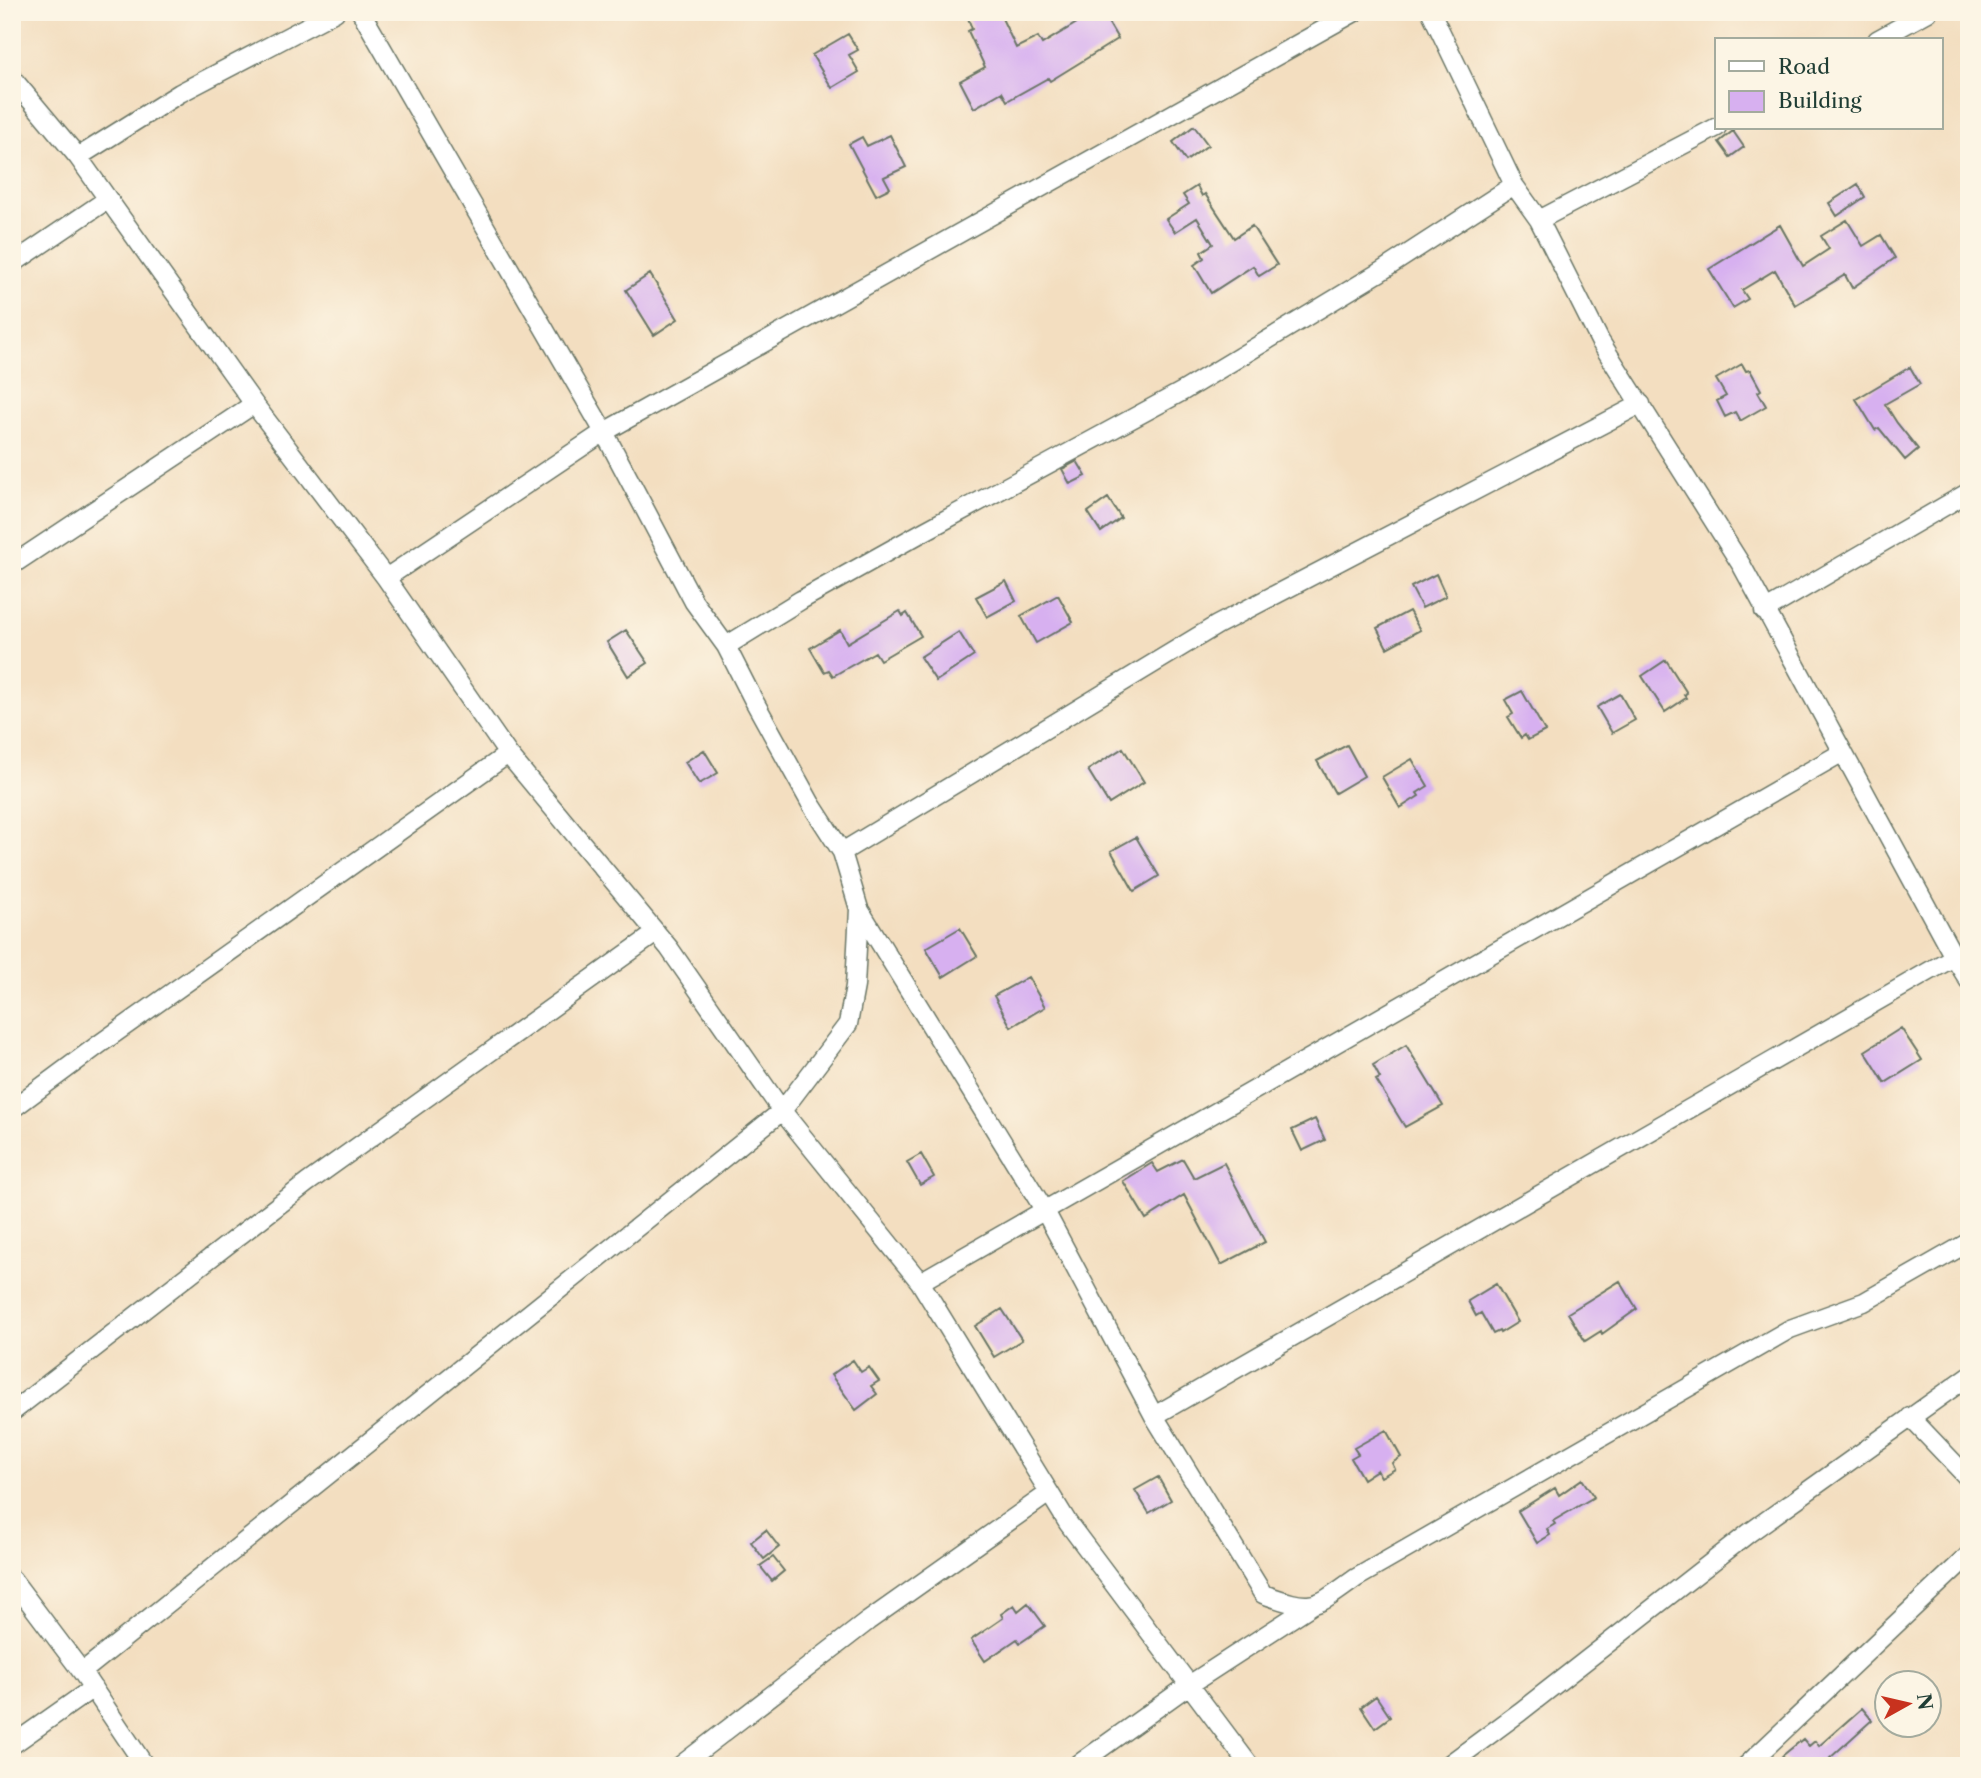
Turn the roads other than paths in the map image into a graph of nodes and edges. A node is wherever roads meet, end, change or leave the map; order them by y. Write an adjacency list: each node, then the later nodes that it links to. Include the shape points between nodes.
1 (335, 12): 9 (street, via 180,93)
2 (360, 12): 16 (street)
3 (1355, 12): 16 (street)
4 (1431, 12): 10 (street)
5 (1928, 12): 6 (street)
6 (1881, 38)
7 (12, 79): 9 (street)
8 (1715, 128): 12 (street)
9 (78, 157): 11 (street)
10 (1514, 186): 12 (street); 21 (street, via 1183,391 921,533)
11 (108, 199): 13 (street); 14 (street)
12 (1539, 220): 15 (street, via 1600,341)
13 (12, 264)
14 (254, 404): 18 (street); 19 (street)
15 (1641, 404): 20 (street, via 1742,566); 24 (street, via 1217,625)
16 (604, 432): 19 (street); 21 (street, via 694,602)
17 (1969, 492): 20 (street)
18 (12, 565)
19 (386, 578): 23 (street)
20 (1764, 611): 22 (street)
21 (726, 646): 24 (street, via 778,746)
22 (1843, 752): 27 (street); 31 (street)
23 (508, 754): 26 (street); 29 (street)
24 (842, 852): 25 (street)
25 (859, 909): 30 (street, via 848,1024); 31 (street)
26 (656, 933): 30 (street); 35 (street, via 307,1183)
27 (1961, 961): 28 (street); 36 (street)
28 (1969, 981)
29 (12, 1109)
30 (782, 1111): 33 (street); 43 (street)
31 (1045, 1210): 33 (street); 36 (street)
32 (1969, 1242): 42 (street, via 1864,1302 1790,1329)
33 (920, 1282): 39 (street)
34 (1969, 1376): 37 (street)
35 (12, 1412)
36 (1154, 1416): 42 (street, via 1263,1594 1297,1606)
37 (1910, 1417): 38 (street); 51 (street, via 1749,1533)
38 (1969, 1479)
39 (1049, 1493): 44 (street); 48 (street, via 868,1621)
40 (1969, 1555): 52 (street)
41 (12, 1579): 43 (street)
42 (1312, 1605): 44 (street)
43 (82, 1672): 45 (street)
44 (1189, 1685): 49 (street); 50 (street)
45 (93, 1688): 46 (street); 47 (street)
46 (12, 1745)
47 (145, 1766)
48 (680, 1766)
49 (1076, 1766)
50 (1250, 1766)
51 (1447, 1766)
52 (1746, 1766)

